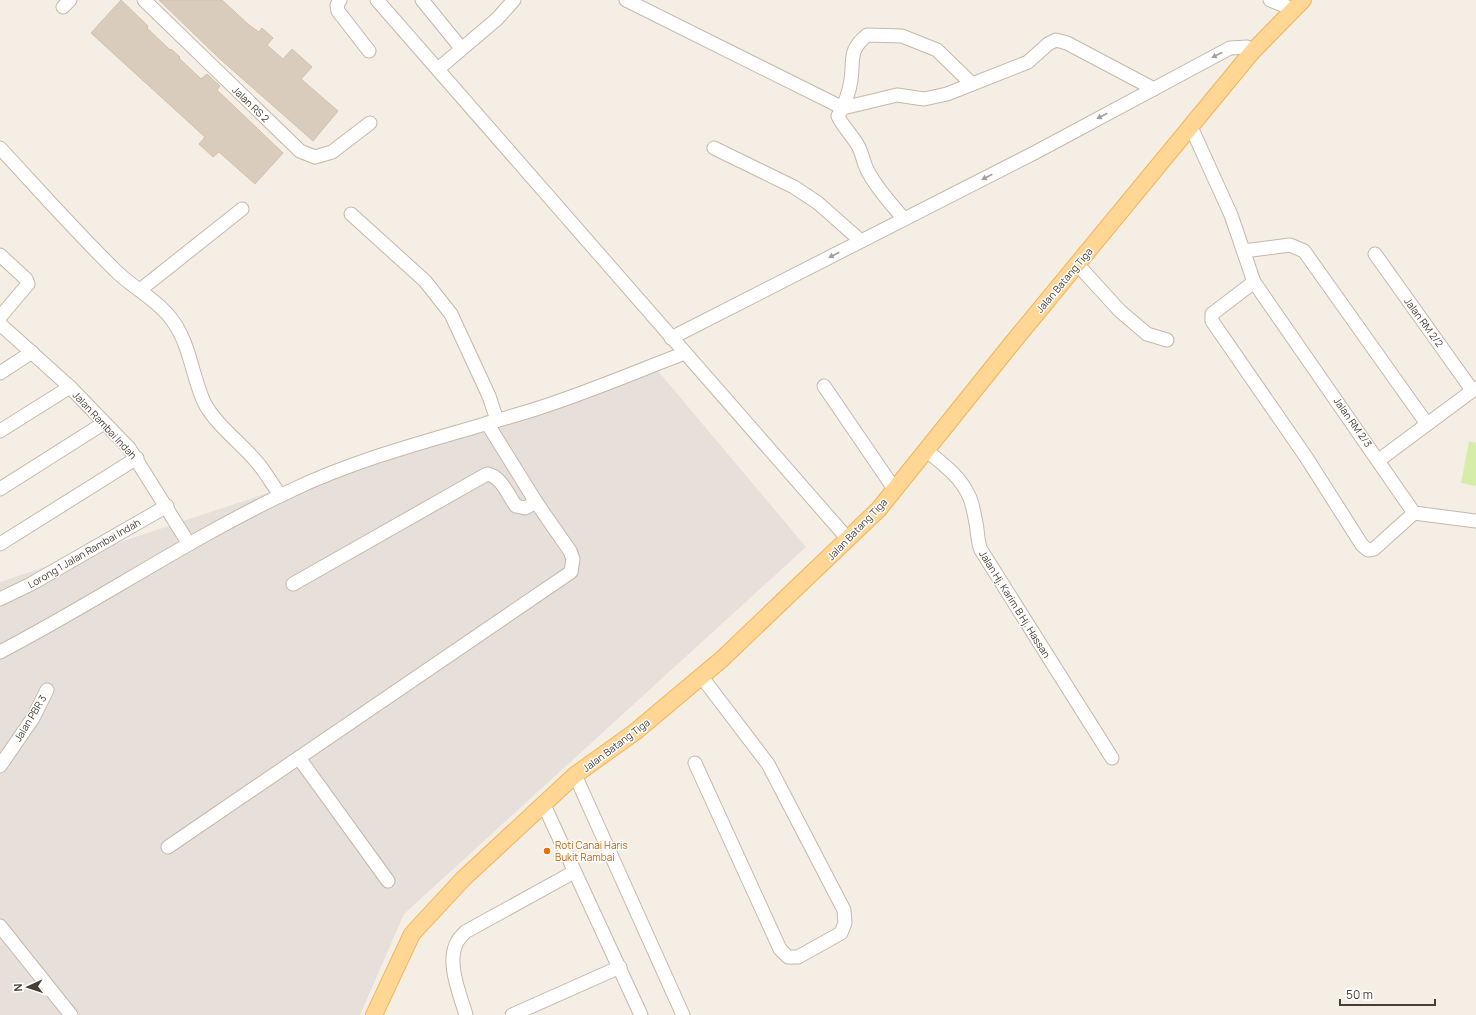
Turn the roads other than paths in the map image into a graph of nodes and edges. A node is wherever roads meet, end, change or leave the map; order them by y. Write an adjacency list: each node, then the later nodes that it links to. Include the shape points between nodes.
1 (144, 0): 16 (street, Jalan RS 2, via 300,151 316,157 332,152)
2 (340, 0): 10 (street, via 337,5 338,12)
3 (377, 0): 12 (street)
4 (422, 0): 9 (street)
5 (514, 0): 9 (street, via 497,19)
6 (626, 0): 15 (street)
7 (1270, 0): 8 (street)
8 (1298, 5): 11 (main road, Jalan Batang Tiga)
9 (461, 48): 12 (street)
10 (369, 51)
11 (1252, 52): 14 (street, one-way to 14, via 1246,47 1230,48); 17 (main road, Jalan Batang Tiga)
12 (438, 69): 32 (street)
13 (972, 84): 14 (street, via 1028,62 1056,40 1067,42); 15 (street, via 947,94 924,99 897,95); 15 (street, via 937,50 902,36 867,35 857,44 853,56 851,80)
14 (1154, 89): 22 (street, one-way to 22)
15 (843, 108): 22 (street, via 838,116 839,120 859,146 870,175)
16 (370, 123)
17 (1191, 127): 24 (street, Jalan RM 2/3, via 1231,215); 27 (main road, Jalan Batang Tiga)
18 (0, 148): 29 (street, via 86,241 130,285)
19 (714, 148): 23 (street, via 794,188 818,203)
20 (242, 209): 29 (street)
21 (351, 214): 41 (street, via 425,281 452,314 489,396)
22 (904, 219): 23 (street)
23 (861, 241): 32 (street, one-way to 32)
24 (1244, 251): 28 (street, Jalan RM 2/3); 42 (street, via 1290,245 1304,251)
25 (1375, 254): 39 (street, Jalan RM 2/2)
26 (0, 255): 30 (street, via 26,279 28,284)
27 (1077, 264): 33 (street, via 1120,311 1147,334); 44 (main road, Jalan Batang Tiga)
28 (1254, 282): 46 (street, Jalan RM 2/3); 52 (street, via 1212,314 1212,321 1306,457 1362,545 1368,550 1374,549)
29 (140, 290): 49 (street, via 168,314 180,330 204,402 257,462)
30 (0, 317)
31 (0, 324): 34 (street, Jalan Rambai Indah)
32 (671, 338): 35 (street)
33 (1167, 340)
34 (32, 352): 36 (street); 38 (street, Jalan Rambai Indah)
35 (685, 353): 41 (street); 54 (street)
36 (0, 373)
37 (824, 386): 48 (street)
38 (70, 387): 40 (street, Jalan Rambai Indah); 43 (street)
39 (1474, 389): 42 (street)
40 (104, 422): 45 (street, Jalan Rambai Indah); 47 (street)
41 (492, 422): 49 (street, via 367,460); 50 (street)
42 (1427, 424): 46 (street)
43 (0, 431)
44 (927, 450): 48 (main road, Jalan Batang Tiga); 63 (street, Jalan Hj. Karim B Hj. Hassan, via 962,483 970,497 981,550)
45 (137, 458): 51 (street, Jalan Rambai Indah); 55 (street)
46 (1379, 460): 52 (street, Jalan RM 2/3)
47 (0, 489)
48 (895, 490): 54 (main road, Jalan Batang Tiga, via 879,509)
49 (280, 495): 56 (street)
50 (536, 502): 57 (street, via 525,508 516,506 498,478 487,474); 62 (street, via 570,551 573,559 571,572)
51 (167, 506): 56 (street, Jalan Rambai Indah); 58 (street, Lorong 1 Jalan Rambai Indah)
52 (1414, 513): 53 (street)
53 (1476, 521)
54 (847, 538): 60 (main road, Jalan Batang Tiga, via 722,660)
55 (0, 544)
56 (189, 544): 59 (street)
57 (293, 584)
58 (0, 599)
59 (0, 652)
60 (701, 676): 64 (street, via 768,764 844,910 845,923 841,933 798,957 788,957 780,949); 66 (main road, Jalan Batang Tiga, via 635,732)
61 (47, 690): 65 (street, Jalan PBR 3, via 33,718)
62 (299, 758): 68 (street); 70 (street)
63 (1112, 758)
64 (695, 763)
65 (0, 766)
66 (575, 775): 67 (main road, Jalan Batang Tiga); 78 (street)
67 (544, 803): 69 (street); 74 (main road, Jalan Batang Tiga, via 463,879 412,934)
68 (168, 847)
69 (574, 872): 72 (street); 75 (street, via 465,932 457,942 454,963)
70 (388, 881)
71 (0, 926): 73 (street)
72 (620, 967): 76 (street); 77 (street)
73 (71, 1015)
74 (374, 1015)
75 (466, 1015)
76 (512, 1015)
77 (641, 1015)
78 (683, 1015)

